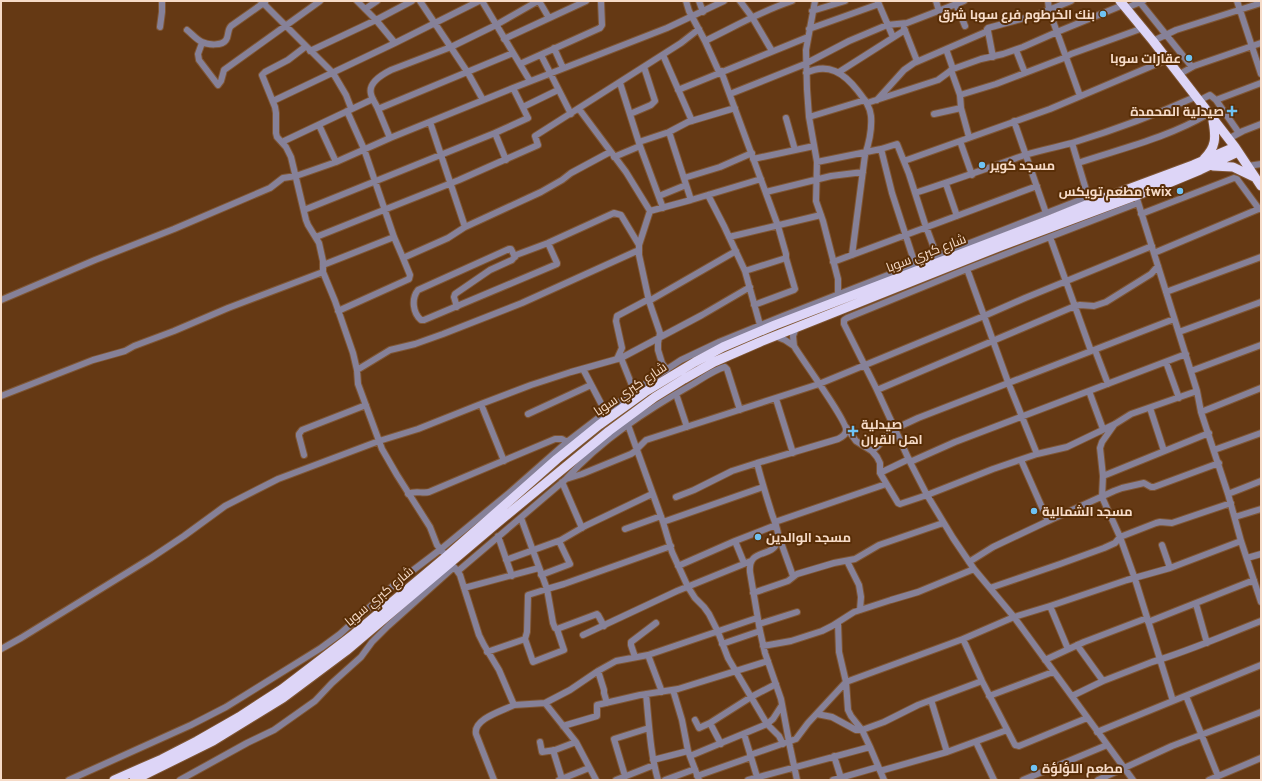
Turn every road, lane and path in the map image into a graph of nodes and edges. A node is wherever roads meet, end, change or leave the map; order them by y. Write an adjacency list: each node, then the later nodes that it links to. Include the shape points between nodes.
1 (162, 1): 46 (street)
2 (320, 1): 44 (street)
3 (357, 1): 30 (street)
4 (377, 1): 30 (street)
5 (412, 1): 39 (street)
6 (420, 1): 40 (street)
7 (480, 1): 40 (street); 42 (street)
8 (539, 1): 38 (street); 42 (street)
9 (586, 1): 38 (street)
10 (601, 1): 65 (street, via 600,28)
11 (698, 1): 24 (street); 35 (street)
12 (724, 1): 35 (street)
13 (740, 1): 37 (street)
14 (792, 1): 28 (street)
15 (814, 1): 33 (street)
16 (845, 1): 33 (street)
17 (936, 1): 34 (street)
18 (964, 1): 29 (street)
19 (1048, 1): 31 (street)
20 (1071, 1): 31 (street)
21 (1141, 1): 26 (street); 43 (street)
22 (1237, 1): 32 (street)
23 (263, 2): 44 (street); 60 (street, via 231,26 224,43)
24 (687, 3): 36 (street)
25 (878, 3): 41 (street); 49 (street)
26 (1122, 3): 52 (highway); 53 (street)
27 (1261, 3): 32 (street)
28 (772, 4): 37 (street)
29 (956, 4): 34 (street); 45 (street)
30 (365, 9): 39 (street)
31 (1049, 10): 51 (street, via 988,28); 53 (street)
32 (1240, 10): 54 (street); 63 (street)
33 (812, 11): 49 (street)
34 (939, 11): 47 (street)
35 (703, 12): 36 (street)
36 (692, 17): 48 (street); 82 (street)
37 (752, 17): 58 (street); 69 (street)
38 (549, 18): 57 (street)
39 (376, 20): 61 (street); 66 (street)
40 (435, 23): 61 (street); 64 (street)
41 (887, 24): 47 (street); 56 (street); 79 (street)
42 (496, 25): 57 (street); 64 (street)
43 (1159, 25): 52 (street); 54 (street)
44 (285, 26): 60 (street, via 224,70 218,85 199,60 198,54); 66 (street)
45 (965, 26)
46 (160, 27)
47 (904, 27): 56 (street); 76 (street)
48 (699, 29): 58 (street); 73 (street)
49 (809, 29): 55 (street)
50 (187, 30): 60 (street)
51 (988, 31): 67 (street); 74 (street)
52 (1144, 31): 59 (highway); 75 (street)
53 (1057, 32): 68 (street); 75 (street)
54 (1166, 35): 59 (street); 70 (street)
55 (808, 37): 69 (street); 79 (street)
56 (893, 37): 85 (street)
57 (504, 39): 71 (street)
58 (705, 41): 84 (street)
59 (1153, 42): 77 (highway)
60 (202, 43)
61 (395, 43): 86 (street)
62 (1261, 43): 63 (street)
63 (1252, 46): 81 (street); 92 (street)
64 (451, 47): 87 (street); 102 (street, via 383,74 371,88)
65 (554, 48): 72 (street); 82 (street)
66 (308, 49): 86 (street); 107 (street, via 263,73 263,79)
67 (946, 49): 76 (street); 83 (street)
68 (1016, 50): 74 (street); 89 (street)
69 (772, 51): 84 (street)
70 (1181, 53): 77 (street); 81 (street)
71 (513, 54): 78 (street); 87 (street)
72 (541, 55): 78 (street); 90 (street)
73 (663, 55): 80 (street); 98 (street)
74 (993, 57): 83 (street)
75 (1066, 57): 89 (street); 101 (street)
76 (918, 61): 105 (street, via 904,70)
77 (1167, 61): 91 (highway); 101 (street)
78 (520, 64): 93 (street)
79 (805, 64): 88 (street); 99 (street)
80 (644, 67): 94 (street); 116 (street, via 655,101)
81 (1192, 67): 91 (street)
82 (563, 68): 90 (street)
83 (952, 70): 100 (street); 105 (street, via 938,80)
84 (720, 72): 98 (street); 99 (street)
85 (839, 72): 88 (street, via 818,69); 108 (street)
86 (333, 73): 107 (street); 114 (street, via 344,91)
87 (468, 73): 104 (street); 112 (street)
88 (806, 73): 118 (street)
89 (1025, 73): 100 (street)
90 (550, 74): 93 (street); 97 (street)
91 (1178, 74): 103 (highway)
92 (1261, 74)
93 (530, 81): 96 (street)
94 (620, 83): 113 (street); 116 (street)
95 (1261, 83): 106 (street)
96 (513, 88): 104 (street); 109 (street)
97 (558, 90): 109 (street); 115 (street)
98 (678, 90): 121 (street)
99 (730, 94): 110 (street)
100 (960, 95): 111 (street)
101 (1080, 96): 122 (street)
102 (373, 99): 112 (street); 114 (street)
103 (1197, 99): 106 (street, via 1210,95); 119 (highway); 134 (street)
104 (482, 100): 123 (street)
105 (877, 100): 108 (street)
106 (1216, 100): 128 (street)
107 (273, 101): 133 (street, via 276,133)
108 (866, 101): 118 (street); 141 (street, via 871,116)
109 (523, 107): 127 (street, via 528,118)
110 (735, 108): 121 (street); 145 (street)
111 (961, 108): 117 (street); 129 (street)
112 (378, 109): 130 (street)
113 (579, 109): 115 (street); 142 (street)
114 (349, 110): 125 (street); 137 (street)
115 (571, 114): 146 (street, via 535,136 538,145)
116 (630, 114): 135 (street)
117 (934, 114)
118 (810, 117): 136 (street)
119 (1211, 117): 131 (highway); 150 (street, via 1118,152); 151 (highway, via 1213,146)
120 (786, 118): 139 (street)
121 (692, 121): 126 (street)
122 (1014, 121): 129 (street); 144 (street)
123 (430, 122): 130 (street); 143 (street)
124 (1261, 124): 128 (street)
125 (319, 125): 133 (street); 148 (street)
126 (669, 132): 135 (street); 157 (street)
127 (495, 133): 143 (street); 146 (street)
128 (1239, 133): 131 (street)
129 (970, 137): 132 (street)
130 (390, 138): 137 (street)
131 (1228, 139): 140 (highway)
132 (960, 141): 147 (street); 155 (street)
133 (282, 142): 156 (street, via 291,157)
134 (1072, 143): 144 (street); 150 (street)
135 (640, 144): 142 (street); 170 (street)
136 (814, 146): 139 (street); 149 (street)
137 (364, 149): 148 (street); 161 (street)
138 (881, 149): 141 (street); 147 (street, via 897,144); 186 (street)
139 (795, 150): 145 (street)
140 (1236, 150): 151 (highway, شارع كبري سوبا); 153 (highway)
141 (866, 151): 149 (street); 154 (street)
142 (612, 154): 178 (street, via 634,183); 184 (street, via 571,172 541,192)
143 (441, 155): 161 (street); 162 (street)
144 (1026, 155): 155 (street); 165 (street)
145 (753, 156): 157 (street); 159 (street)
146 (506, 160): 162 (street)
147 (904, 161): 168 (street)
148 (336, 162): 156 (street)
149 (817, 162): 160 (street)
150 (1078, 163): 179 (street, via 1087,196)
151 (1206, 163): 158 (highway, via 1233,168); 171 (highway, شارع كبري سوبا); 173 (highway, شارع كبري سوبا)
152 (1261, 164): 153 (street)
153 (1248, 166): 158 (highway)
154 (863, 172): 160 (street); 195 (street)
155 (972, 175): 163 (street)
156 (296, 176): 177 (street); 212 (street, via 283,178 270,188)
157 (684, 178): 164 (street)
158 (1255, 178): 166 (highway)
159 (760, 179): 167 (street); 169 (street)
160 (817, 180): 167 (street); 181 (street, via 815,198)
161 (375, 181): 175 (street); 177 (street)
162 (450, 184): 175 (street); 184 (street)
163 (946, 184): 168 (street); 182 (street)
164 (686, 185): 170 (street); 172 (street)
165 (1037, 186): 179 (street); 182 (street)
166 (1261, 186)
167 (766, 192): 183 (street)
168 (916, 193): 185 (street)
169 (708, 195): 172 (street); 189 (street)
170 (659, 196): 174 (street)
171 (1137, 199): 173 (highway, شارع كبري سوبا); 180 (street); 190 (street)
172 (691, 200): 174 (street)
173 (1098, 204): 211 (highway, شارع كبري سوبا); 222 (highway, شارع كبري سوبا, via 1002,246)
174 (663, 208): 178 (street)
175 (385, 209): 187 (street); 188 (street)
176 (1260, 209): 180 (street, via 1234,178); 193 (street)
177 (304, 210): 187 (street, via 308,226)
178 (650, 211): 192 (street)
179 (1046, 213): 197 (street)
180 (1141, 214): 193 (street)
181 (821, 216): 183 (street); 201 (street)
182 (957, 216): 185 (street)
183 (778, 226): 189 (street); 200 (street)
184 (465, 227): 199 (street, via 448,238)
185 (926, 228): 186 (street); 197 (street)
186 (906, 235): 195 (street); 202 (street)
187 (316, 237): 203 (street, via 322,252)
188 (394, 237): 199 (street); 203 (street)
189 (729, 237): 194 (street)
190 (1050, 237): 205 (street); 208 (street)
191 (548, 243): 192 (street, via 616,213 621,215); 196 (street); 216 (street, via 556,264)
192 (639, 247): 213 (street); 236 (street, via 522,303 415,344 390,350)
193 (1153, 249): 204 (street); 208 (street)
194 (736, 251): 206 (street); 213 (street)
195 (852, 255): 201 (street)
196 (515, 256): 216 (street, via 456,294 454,297); 216 (street, via 509,249 419,290 414,300 415,310 421,320)
197 (937, 256): 202 (street)
198 (1261, 257): 210 (street)
199 (403, 258): 218 (street, via 410,279)
200 (786, 258): 206 (street); 215 (street, via 795,290)
201 (833, 262): 211 (street, via 838,280)
202 (915, 264): 211 (street)
203 (323, 265): 207 (street)
204 (1158, 266): 210 (street); 217 (street, via 1151,274 1106,302 1094,306)
205 (967, 269): 219 (street); 233 (street, via 844,320)
206 (745, 271): 209 (street)
207 (323, 272): 218 (street); 248 (street, via 126,351 93,360)
208 (1066, 282): 217 (street); 219 (street)
209 (750, 287): 215 (street); 225 (street)
210 (1166, 292): 220 (street)
211 (838, 298): 221 (street); 242 (highway, شارع كبري سوبا, via 723,347)
212 (1, 300)
213 (649, 300): 225 (street); 231 (street, via 617,316 622,348)
214 (1261, 302): 223 (street)
215 (754, 305): 221 (street)
216 (457, 306)
217 (1075, 306): 226 (street); 229 (street)
218 (338, 310): 236 (street)
219 (984, 316): 226 (street); 233 (street)
220 (1174, 319): 223 (street); 229 (street)
221 (760, 325): 235 (street, via 706,348)
222 (796, 328): 224 (highway, شارع كبري سوبا); 228 (street, via 793,336)
223 (1179, 332): 230 (street)
224 (775, 336): 228 (street); 242 (highway, شارع كبري سوبا, via 714,362)
225 (660, 337): 231 (street); 235 (street, via 658,346)
226 (993, 340): 238 (street); 245 (street)
227 (1261, 345): 237 (street)
228 (794, 346): 239 (street)
229 (1093, 350): 238 (street); 240 (street)
230 (1186, 354): 232 (street); 237 (street)
231 (619, 358): 234 (street); 243 (street)
232 (1166, 362): 240 (street); 249 (street)
233 (865, 366): 239 (street); 245 (street)
234 (583, 369): 241 (street); 251 (street)
235 (666, 369): 243 (street); 254 (street)
236 (357, 370): 252 (street, via 358,384)
237 (1191, 371): 247 (street)
238 (1008, 382): 258 (street); 263 (street)
239 (819, 384): 250 (street); 262 (street)
240 (1108, 384): 246 (street)
241 (591, 385): 254 (street); 257 (street)
242 (671, 387): 255 (street, via 725,367); 260 (street); 261 (street); 315 (highway, شارع كبري سوبا, via 609,431)
243 (633, 388): 254 (street)
244 (1261, 388): 256 (street)
245 (877, 390): 263 (street)
246 (1089, 391): 258 (street); 264 (street)
247 (1198, 392): 249 (street); 256 (street)
248 (1, 396)
249 (1179, 398): 253 (street)
250 (776, 399): 255 (street); 273 (street)
251 (481, 404): 267 (street, via 418,429); 277 (street)
252 (366, 405): 267 (street); 275 (street, via 300,431)
253 (1150, 408): 259 (street, via 1131,414); 272 (street)
254 (605, 410): 268 (street)
255 (740, 410): 261 (street)
256 (1201, 412): 265 (street)
257 (528, 414)
258 (1022, 417): 274 (street); 278 (street)
259 (1115, 424): 264 (street); 282 (street, via 1100,448)
260 (628, 425): 269 (street); 283 (street, via 581,463)
261 (687, 427): 269 (street, via 646,440)
262 (846, 427): 271 (street, via 858,443); 273 (street, via 846,432 840,438)
263 (895, 429): 271 (street, via 890,431); 278 (street)
264 (1103, 429): 274 (street, via 1067,446)
265 (1209, 433): 270 (street); 272 (street)
266 (1261, 433): 270 (street)
267 (379, 440): 287 (street, via 382,450); 355 (street, via 283,477 225,506 151,558)
268 (567, 442): 277 (street, via 555,439); 315 (street, via 509,493)
269 (637, 450): 283 (street); 288 (street)
270 (1214, 450): 280 (street)
271 (872, 451): 281 (street, via 879,461)
272 (1164, 451): 282 (street)
273 (793, 453): 279 (street)
274 (1037, 454): 276 (street)
275 (304, 455)
276 (1021, 460): 290 (street); 298 (street)
277 (504, 461): 287 (street, via 429,492 415,491)
278 (910, 461): 281 (street); 290 (street)
279 (757, 463): 286 (street); 291 (street, via 732,471)
280 (1218, 463): 289 (street); 292 (street, via 1154,487 1140,483)
281 (880, 473): 285 (street)
282 (1103, 476): 292 (street)
283 (564, 481): 296 (street); 301 (street)
284 (1261, 481): 289 (street)
285 (886, 484): 290 (street, via 900,504); 300 (street)
286 (763, 486): 297 (street); 300 (street)
287 (408, 494): 315 (street, via 429,525 437,545)
288 (652, 494): 297 (street); 301 (street)
289 (1228, 494): 293 (street)
290 (927, 495): 299 (street)
291 (676, 497)
292 (1102, 497): 298 (street); 305 (street)
293 (1231, 503): 295 (street); 305 (street, via 1172,523 1156,523)
294 (1261, 509): 295 (street)
295 (1235, 517): 308 (street)
296 (521, 518): 303 (street); 311 (street)
297 (662, 519): 302 (street); 310 (street)
298 (1048, 521): 318 (street, via 993,547)
299 (943, 523): 317 (street, via 879,545); 318 (street)
300 (775, 524): 304 (street); 307 (street)
301 (582, 528): 306 (street)
302 (625, 529)
303 (498, 536): 314 (street); 315 (street)
304 (778, 536): 316 (street, via 778,542 774,547); 326 (street)
305 (1120, 538): 327 (street); 331 (street, via 1104,548)
306 (559, 541): 311 (street); 324 (street, via 570,564)
307 (735, 541): 319 (street); 320 (street)
308 (1241, 541): 313 (street); 322 (street)
309 (1162, 545): 322 (street)
310 (671, 546): 320 (street); 332 (street)
311 (532, 550): 314 (street); 321 (street)
312 (1261, 554): 313 (street)
313 (1247, 558): 328 (street)
314 (506, 560): 325 (street)
315 (450, 561): 330 (street); 425 (street, via 395,584 330,642 239,700 191,725); 426 (highway, شارع كبري سوبا, via 282,689 197,741); 427 (highway, شارع كبري سوبا, via 346,651 272,706 213,741); 428 (street, via 315,701 274,730)
316 (751, 561): 319 (street); 333 (street)
317 (847, 561): 326 (street); 337 (street, via 859,585)
318 (969, 562): 323 (street)
319 (744, 563): 329 (street)
320 (678, 566): 329 (street)
321 (539, 568): 324 (street); 325 (street)
322 (1170, 568): 327 (street)
323 (974, 569): 331 (street); 337 (street, via 918,592)
324 (541, 575): 332 (street)
325 (512, 576): 330 (street)
326 (793, 576): 333 (street, via 788,581)
327 (1135, 578): 336 (street); 340 (street)
328 (1254, 580): 334 (street); 335 (street)
329 (688, 587): 345 (street); 347 (street, via 704,607)
330 (464, 588): 357 (street)
331 (990, 588): 339 (street)
332 (547, 589): 346 (street, via 553,623); 349 (street, via 528,595)
333 (753, 593): 344 (street)
334 (1261, 601)
335 (1196, 604): 340 (street); 351 (street)
336 (1050, 606): 339 (street); 356 (street)
337 (860, 610): 342 (street)
338 (797, 612): 344 (street)
339 (1014, 617): 350 (street); 360 (street)
340 (1147, 620): 353 (street); 361 (street)
341 (1261, 621): 351 (street)
342 (838, 622): 354 (street, via 822,631 783,643); 368 (street, via 839,652)
343 (656, 623): 359 (street, via 631,642)
344 (759, 624): 347 (street); 352 (street); 354 (street)
345 (604, 626): 346 (street, via 597,614); 348 (street)
346 (557, 629): 349 (street, via 563,651 534,661)
347 (718, 632): 352 (street); 358 (street)
348 (583, 635)
349 (525, 639): 357 (street)
350 (963, 639): 368 (street); 369 (street)
351 (1207, 643): 361 (street)
352 (722, 644): 365 (street)
353 (1077, 645): 356 (street); 367 (street)
354 (763, 646): 362 (street)
355 (1, 649)
356 (1068, 649): 360 (street)
357 (487, 652): 382 (street, via 499,670)
358 (648, 654): 359 (street); 372 (street)
359 (635, 657): 364 (street, via 611,663)
360 (1045, 660): 366 (street)
361 (1161, 660): 367 (street); 379 (street)
362 (768, 661): 365 (street); 370 (street)
363 (1261, 665): 376 (street)
364 (598, 671): 380 (street, via 576,687); 381 (street)
365 (736, 671): 371 (street); 377 (street)
366 (1054, 672): 374 (street); 375 (street)
367 (1103, 681): 375 (street)
368 (846, 682): 385 (street); 392 (street, via 848,710)
369 (982, 682): 374 (street); 378 (street)
370 (776, 684): 377 (street); 383 (street)
371 (673, 690): 372 (street); 406 (street)
372 (662, 692): 373 (street)
373 (646, 694): 381 (street); 391 (street)
374 (989, 696): 393 (street)
375 (1072, 696): 386 (street)
376 (1186, 696): 379 (street); 396 (street)
377 (751, 697): 388 (street); 389 (street)
378 (931, 700): 392 (street); 405 (street)
379 (1173, 701): 394 (street)
380 (545, 703): 382 (street); 390 (street)
381 (606, 703): 390 (street, via 596,706 597,716)
382 (514, 705): 429 (street, via 481,721 476,729)
383 (782, 705): 389 (street); 400 (street)
384 (1261, 712): 396 (street)
385 (816, 714): 392 (street, via 832,717 856,730); 400 (street, via 797,738)
386 (1087, 718): 393 (street, via 1016,746); 394 (street)
387 (695, 720): 388 (street, via 699,728)
388 (710, 723): 401 (street)
389 (767, 724): 395 (street); 400 (street)
390 (563, 726): 398 (street)
391 (648, 728): 410 (street); 418 (street, via 614,739)
392 (862, 730): 403 (street)
393 (1006, 730): 399 (street)
394 (1097, 732): 402 (street)
395 (744, 734): 401 (street); 407 (street)
396 (1202, 735): 413 (street); 419 (street)
397 (540, 742): 404 (street, via 542,752)
398 (576, 742): 404 (street); 412 (street)
399 (976, 742): 405 (street); 438 (street)
400 (786, 743): 407 (street); 411 (street)
401 (721, 744): 406 (street)
402 (1107, 745): 413 (street); 417 (street)
403 (870, 747): 408 (street); 415 (street)
404 (553, 750): 422 (street)
405 (947, 752): 415 (street)
406 (689, 753): 410 (street); 414 (street)
407 (751, 756): 420 (street); 424 (street)
408 (834, 756): 411 (street); 421 (street)
409 (1261, 758): 419 (street)
410 (653, 763): 418 (street); 432 (street)
411 (794, 767): 424 (street); 435 (street)
412 (589, 768): 416 (street); 423 (street)
413 (1124, 768): 441 (street); 442 (street)
414 (695, 769): 420 (street); 433 (street)
415 (879, 769): 421 (street); 437 (street)
416 (576, 773): 422 (street); 430 (street)
417 (1040, 773): 439 (street); 440 (street)
418 (625, 776): 431 (street)
419 (1218, 776): 443 (street)
420 (698, 778)
421 (841, 778): 436 (street)
422 (561, 779)
423 (594, 779)
424 (758, 779): 434 (street)
425 (69, 780)
426 (114, 780)
427 (134, 780)
428 (180, 780)
429 (494, 780)
430 (579, 780)
431 (616, 780)
432 (658, 780)
433 (665, 780)
434 (748, 780)
435 (798, 780)
436 (833, 780)
437 (884, 780)
438 (994, 780)
439 (1023, 780)
440 (1043, 780)
441 (1098, 780)
442 (1133, 780)
443 (1208, 780)

